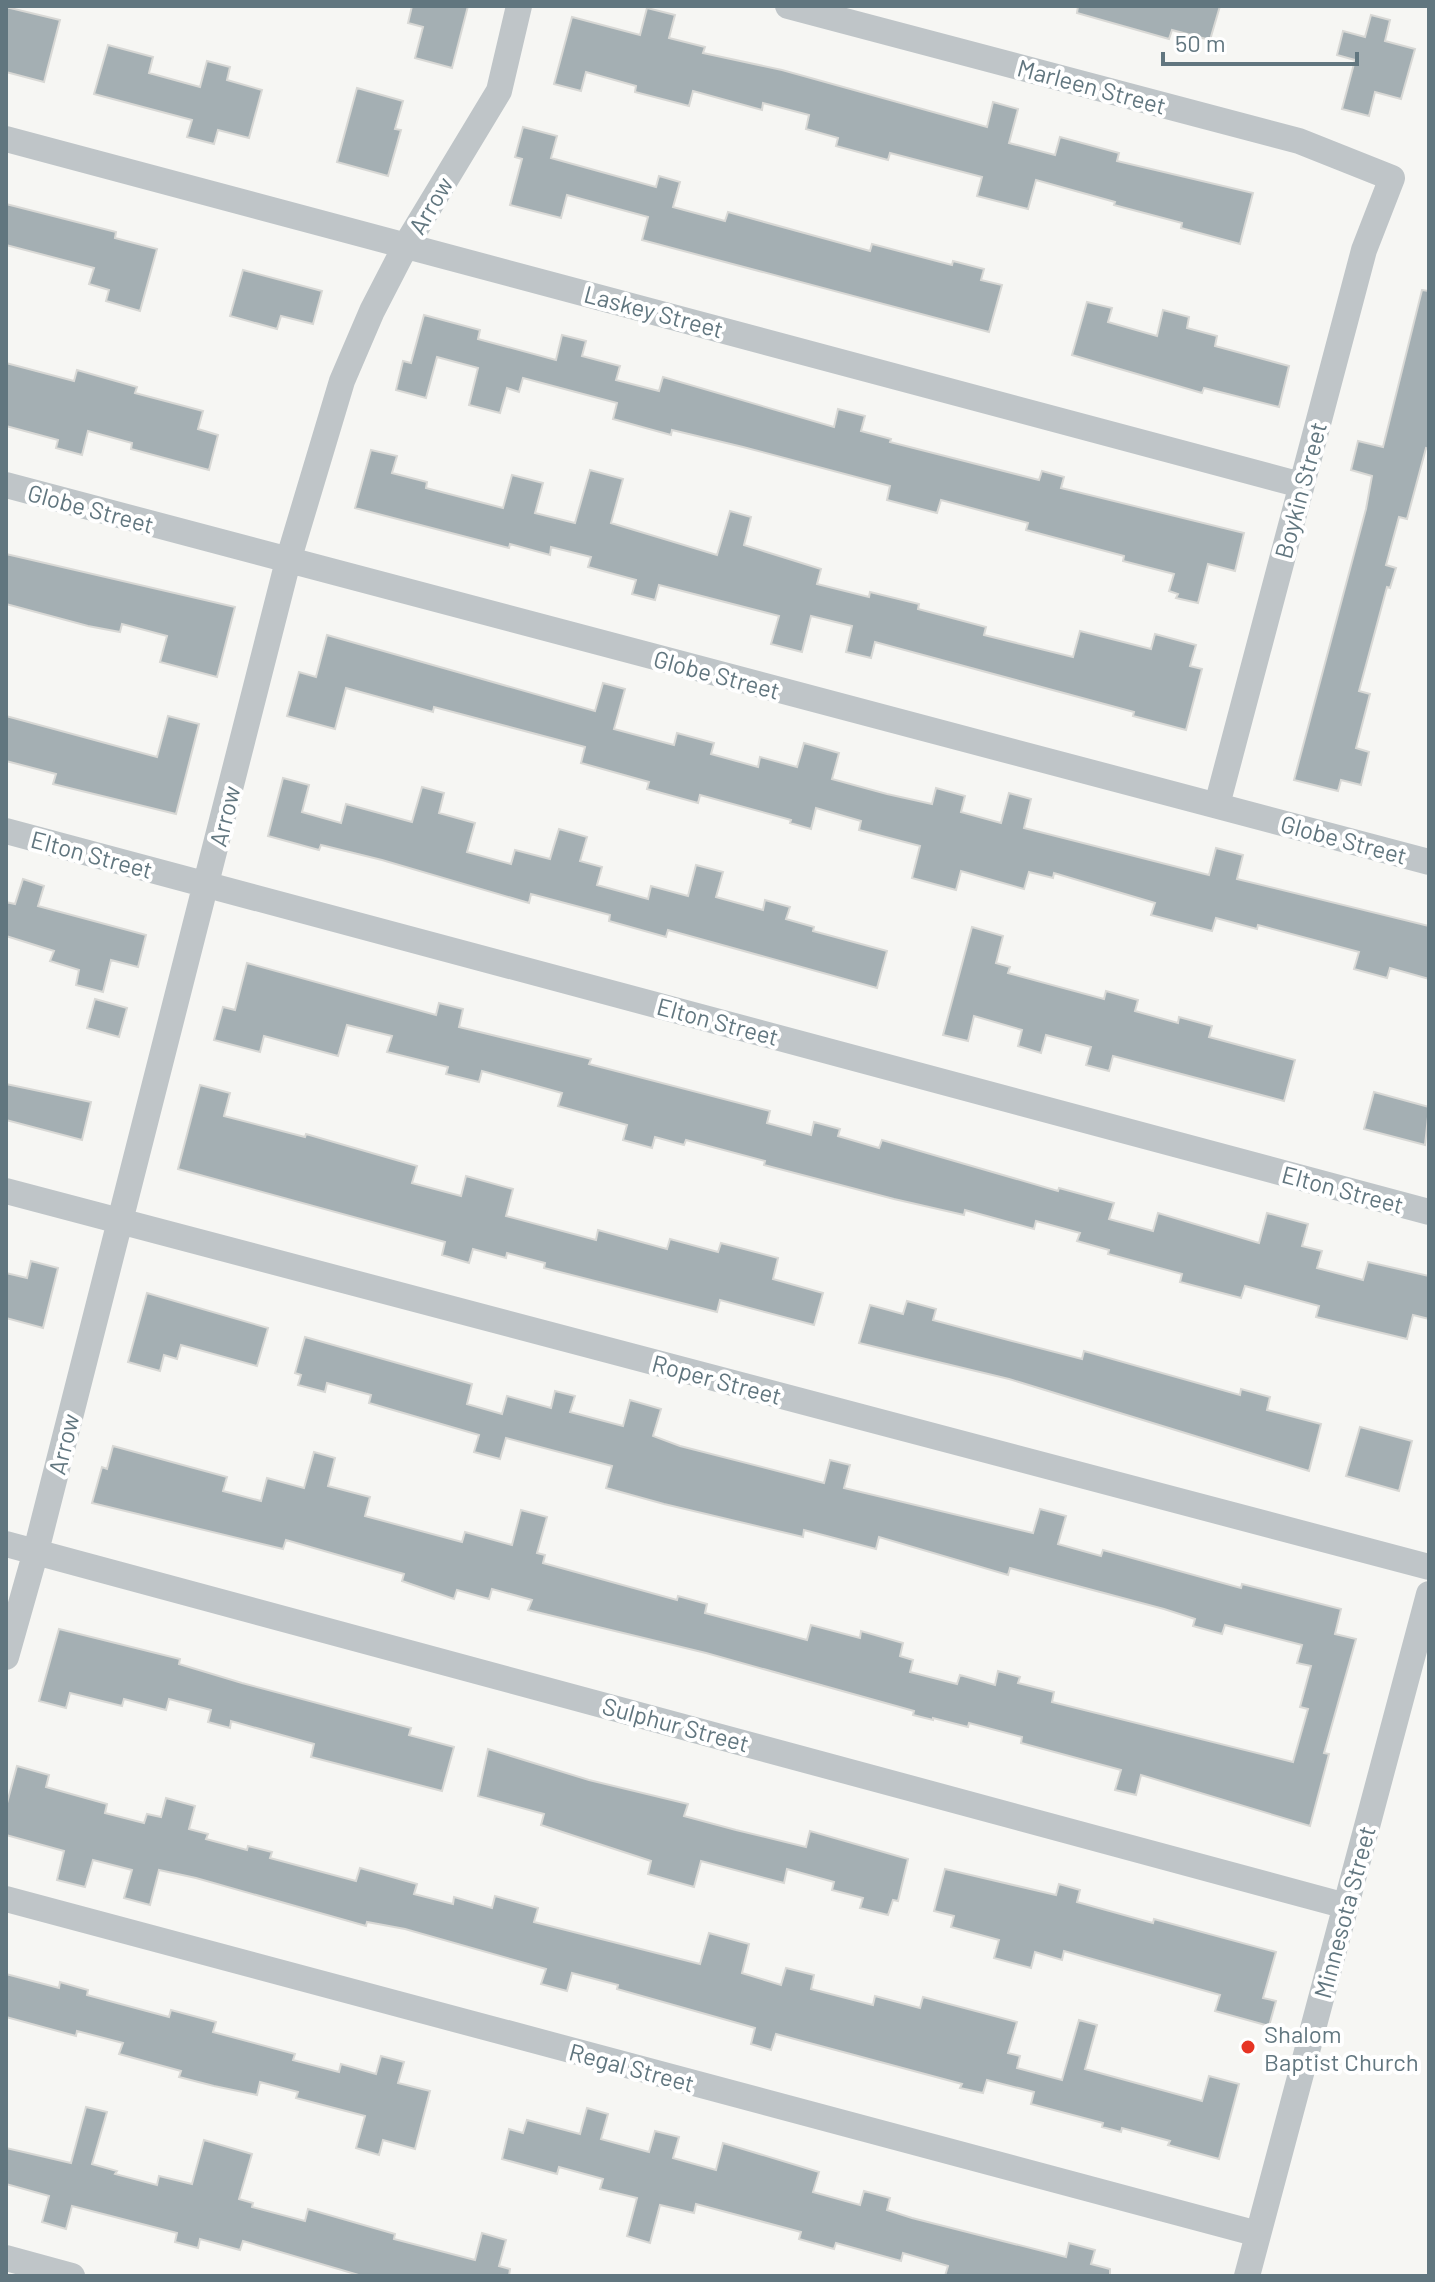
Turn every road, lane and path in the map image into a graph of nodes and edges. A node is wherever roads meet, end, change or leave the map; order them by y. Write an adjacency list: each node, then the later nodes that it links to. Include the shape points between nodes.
1 (519, 6): 5 (street, Arrow, via 499,91)
2 (788, 6): 4 (street, Marleen Street, via 1299,141)
3 (6, 139): 5 (street, Laskey Street)
4 (1392, 178): 7 (street, Boykin Street, via 1364,250)
5 (406, 245): 7 (street, Laskey Street); 8 (street, Arrow, via 342,381)
6 (6, 485): 8 (street, Globe Street)
7 (1301, 485): 9 (street, Boykin Street)
8 (288, 561): 9 (street, Globe Street); 12 (street, Arrow)
9 (1217, 805): 11 (street, Globe Street)
10 (6, 831): 12 (street, Elton Street)
11 (1429, 862)
12 (207, 885): 14 (street, Elton Street); 15 (street, Arrow)
13 (6, 1191): 15 (street, Roper Street)
14 (1429, 1212)
15 (118, 1221): 17 (street, Arrow); 18 (street, Roper Street)
16 (6, 1544): 17 (street, Sulphur Street)
17 (36, 1551): 20 (street, Arrow); 22 (street, Sulphur Street)
18 (1429, 1567)
19 (1429, 1594): 22 (street, Minnesota Street)
20 (6, 1657)
21 (6, 1899): 23 (street, Regal Street)
22 (1346, 1906): 23 (street, Minnesota Street)
23 (1258, 2234): 26 (street, Minnesota Street)
24 (6, 2258): 25 (street)
25 (72, 2276)
26 (1247, 2276)

